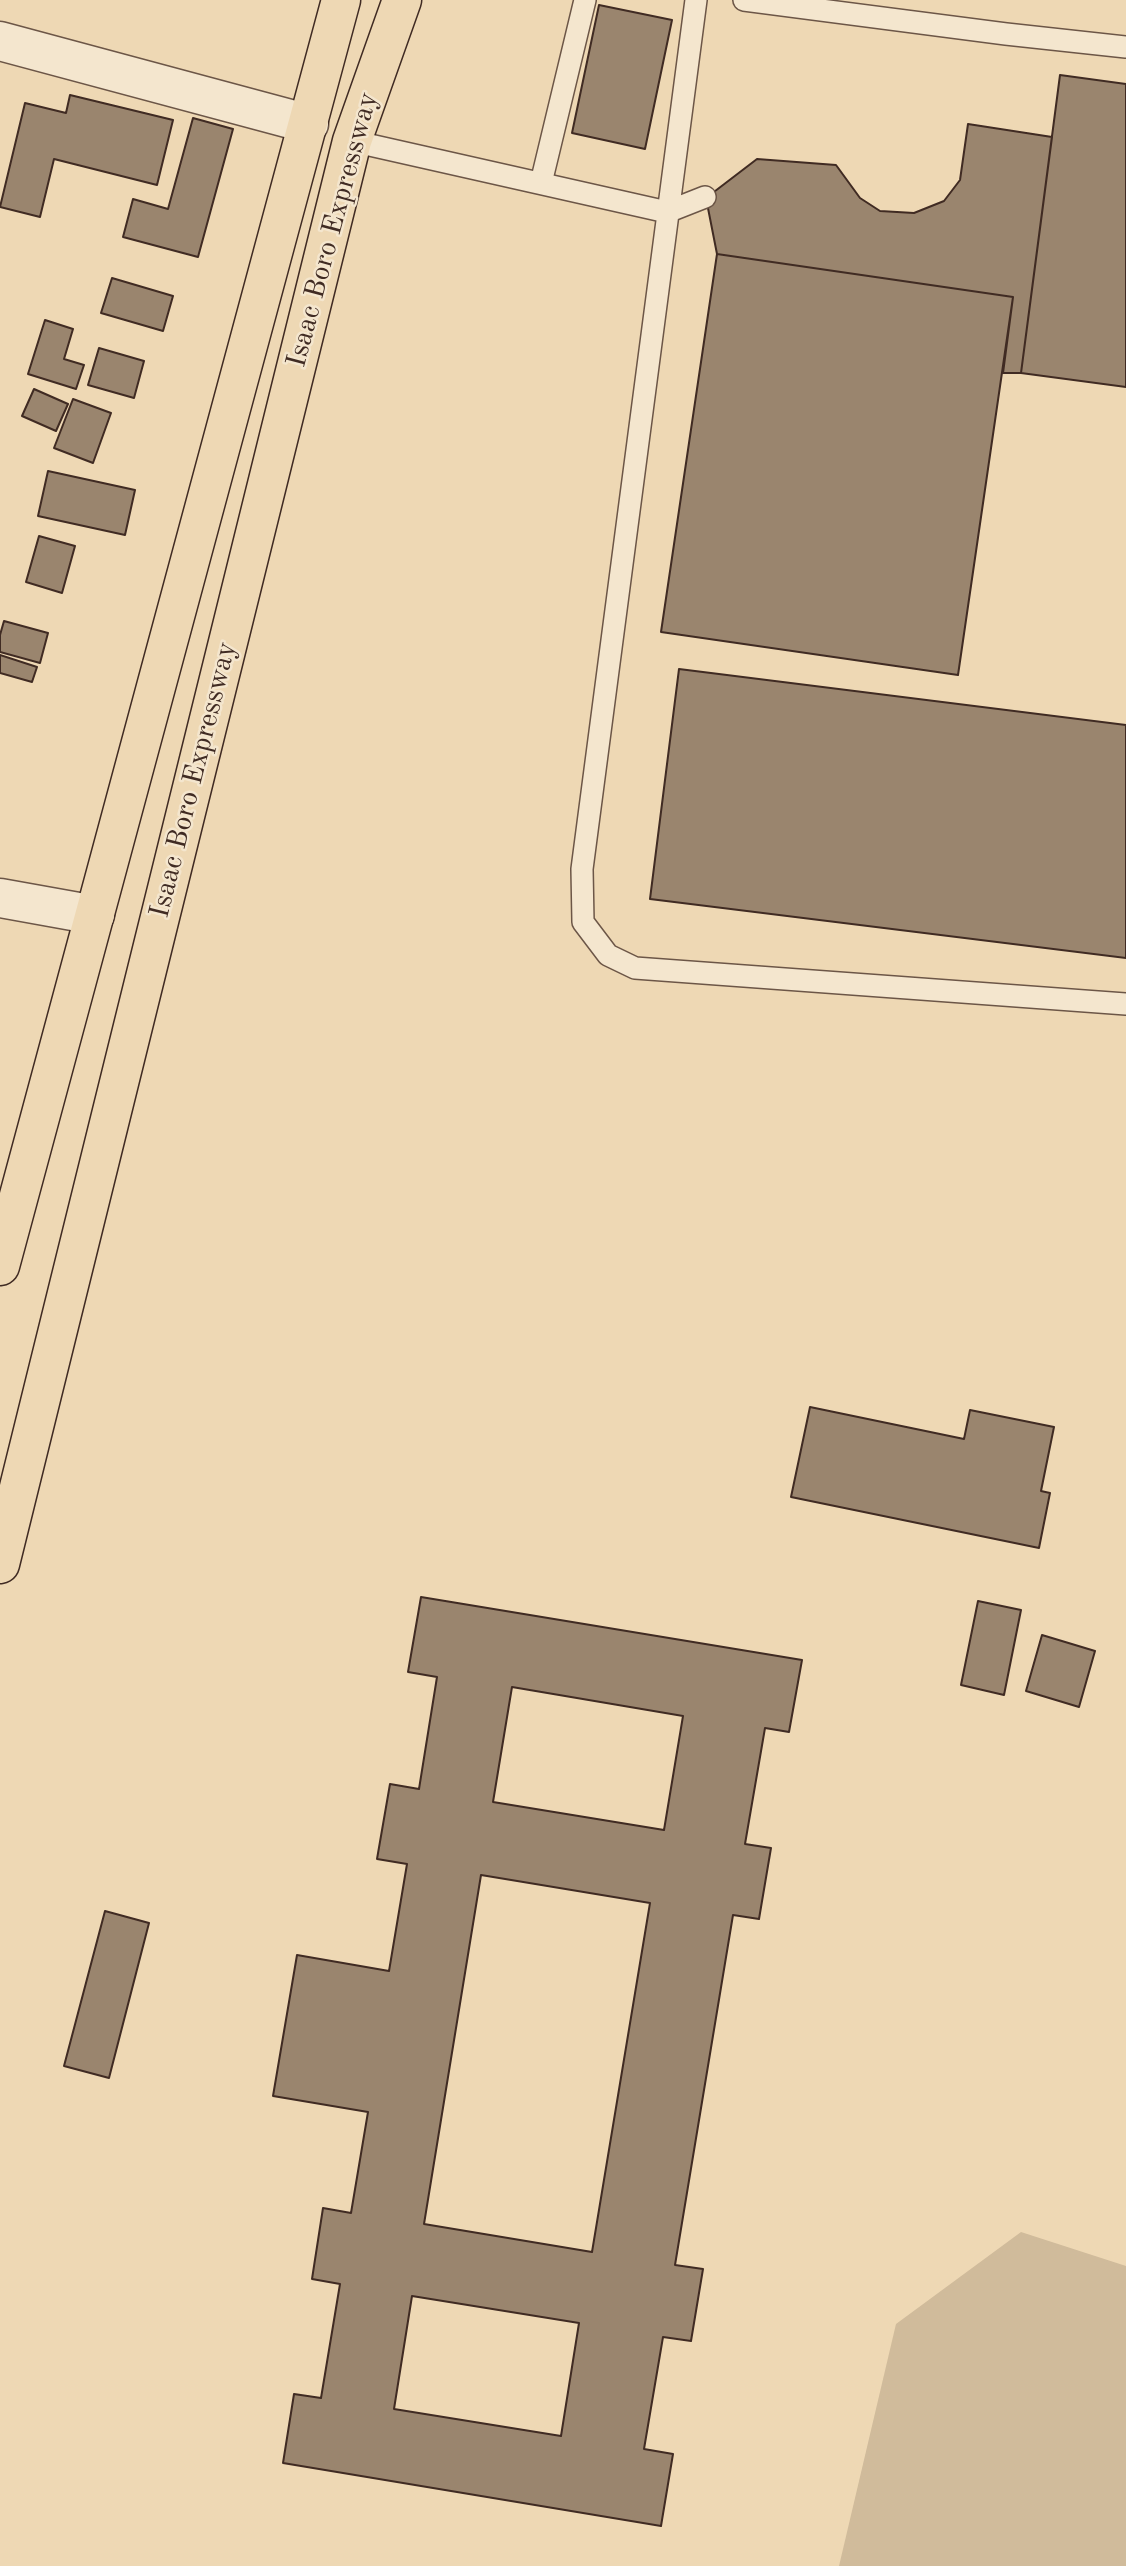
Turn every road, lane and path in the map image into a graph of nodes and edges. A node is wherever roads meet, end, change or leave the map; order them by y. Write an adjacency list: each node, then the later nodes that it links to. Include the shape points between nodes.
1 (341, 0): 8 (main road, Isaac Boro Expressway)
2 (402, 0): 9 (main road, Isaac Boro Expressway)
3 (585, 0): 10 (lane)
4 (696, 0): 12 (lane)
5 (744, 0): 7 (lane)
6 (0, 41): 8 (street)
7 (1126, 47)
8 (309, 124): 14 (main road, Isaac Boro Expressway)
9 (352, 141): 10 (lane); 17 (main road, Isaac Boro Expressway)
10 (541, 183): 12 (lane)
11 (705, 197): 12 (lane)
12 (667, 212): 15 (lane, via 582,869 583,922 608,955 635,968)
13 (0, 898): 14 (street)
14 (95, 915): 16 (main road, Isaac Boro Expressway)
15 (1126, 1004)
16 (0, 1266)
17 (0, 1564)

